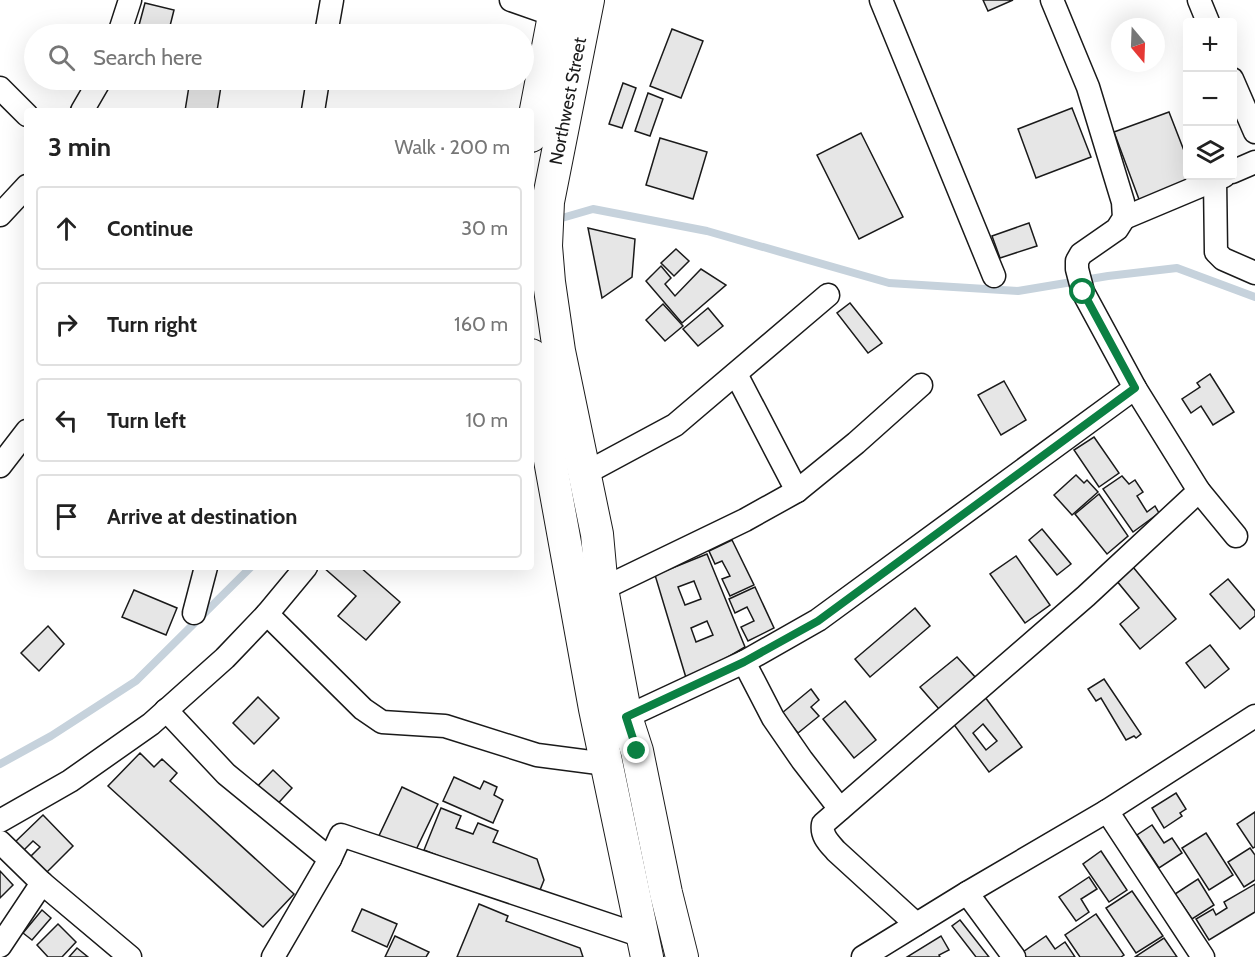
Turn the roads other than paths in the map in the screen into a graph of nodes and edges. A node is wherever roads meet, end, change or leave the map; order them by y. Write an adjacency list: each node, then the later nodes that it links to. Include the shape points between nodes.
1 (130, 0): 10 (street)
2 (332, 0): 11 (street)
3 (511, 0): 8 (street)
4 (588, 0): 37 (main road, Northwest Street, via 548,202 546,246 559,351)
5 (881, 0): 29 (street)
6 (1052, 0): 27 (street, via 1088,87 1123,202)
7 (1199, 0): 9 (street)
8 (556, 8): 19 (main road, Northwest Street)
9 (1206, 18)
10 (122, 24)
11 (328, 24)
12 (0, 88): 18 (street)
13 (1237, 89): 20 (street)
14 (94, 90): 16 (street)
15 (316, 90): 17 (street)
16 (84, 108)
17 (313, 108)
18 (24, 112)
19 (534, 121)
20 (1255, 132)
21 (1255, 162): 22 (street)
22 (1237, 170)
23 (1212, 180): 27 (street)
24 (1223, 180): 28 (street, via 1216,252)
25 (24, 189): 26 (street)
26 (0, 215)
27 (1124, 218): 34 (street, via 1117,229 1081,254 1077,269 1083,292)
28 (1255, 273)
29 (994, 276)
30 (828, 295): 32 (street)
31 (534, 372): 50 (main road)
32 (736, 374): 37 (street, via 675,425); 38 (street)
33 (921, 385): 38 (street)
34 (1135, 388): 39 (street); 46 (street, via 818,621)
35 (24, 435): 36 (street)
36 (0, 466)
37 (584, 474): 43 (main road, Northwest Street, via 597,534)
38 (797, 491): 43 (street, via 746,520)
39 (1199, 491): 40 (street); 51 (street, via 1086,596)
40 (1236, 536)
41 (206, 570): 44 (street)
42 (304, 570): 45 (street)
43 (602, 589): 49 (main road, Northwest Street)
44 (194, 613)
45 (267, 614): 47 (street, via 225,658); 50 (street, via 363,709 382,722 445,726 537,755)
46 (744, 662): 49 (street); 51 (street, via 773,718)
47 (165, 710): 53 (street, via 70,781); 55 (street, via 226,774)
48 (1255, 716): 52 (street)
49 (626, 717): 63 (main road, Northwest Street)
50 (606, 764): 60 (main road)
51 (840, 809): 58 (street, via 824,824 826,841)
52 (1107, 812): 57 (street); 66 (street)
53 (0, 821)
54 (0, 842): 56 (street)
55 (330, 859): 60 (street, via 341,835); 61 (street)
56 (42, 883): 59 (street); 62 (street)
57 (967, 893): 58 (street); 65 (street)
58 (916, 924): 64 (street)
59 (0, 946)
60 (644, 946)
61 (277, 955)
62 (130, 957)
63 (682, 957)
64 (863, 957)
65 (1014, 957)
66 (1203, 957)

